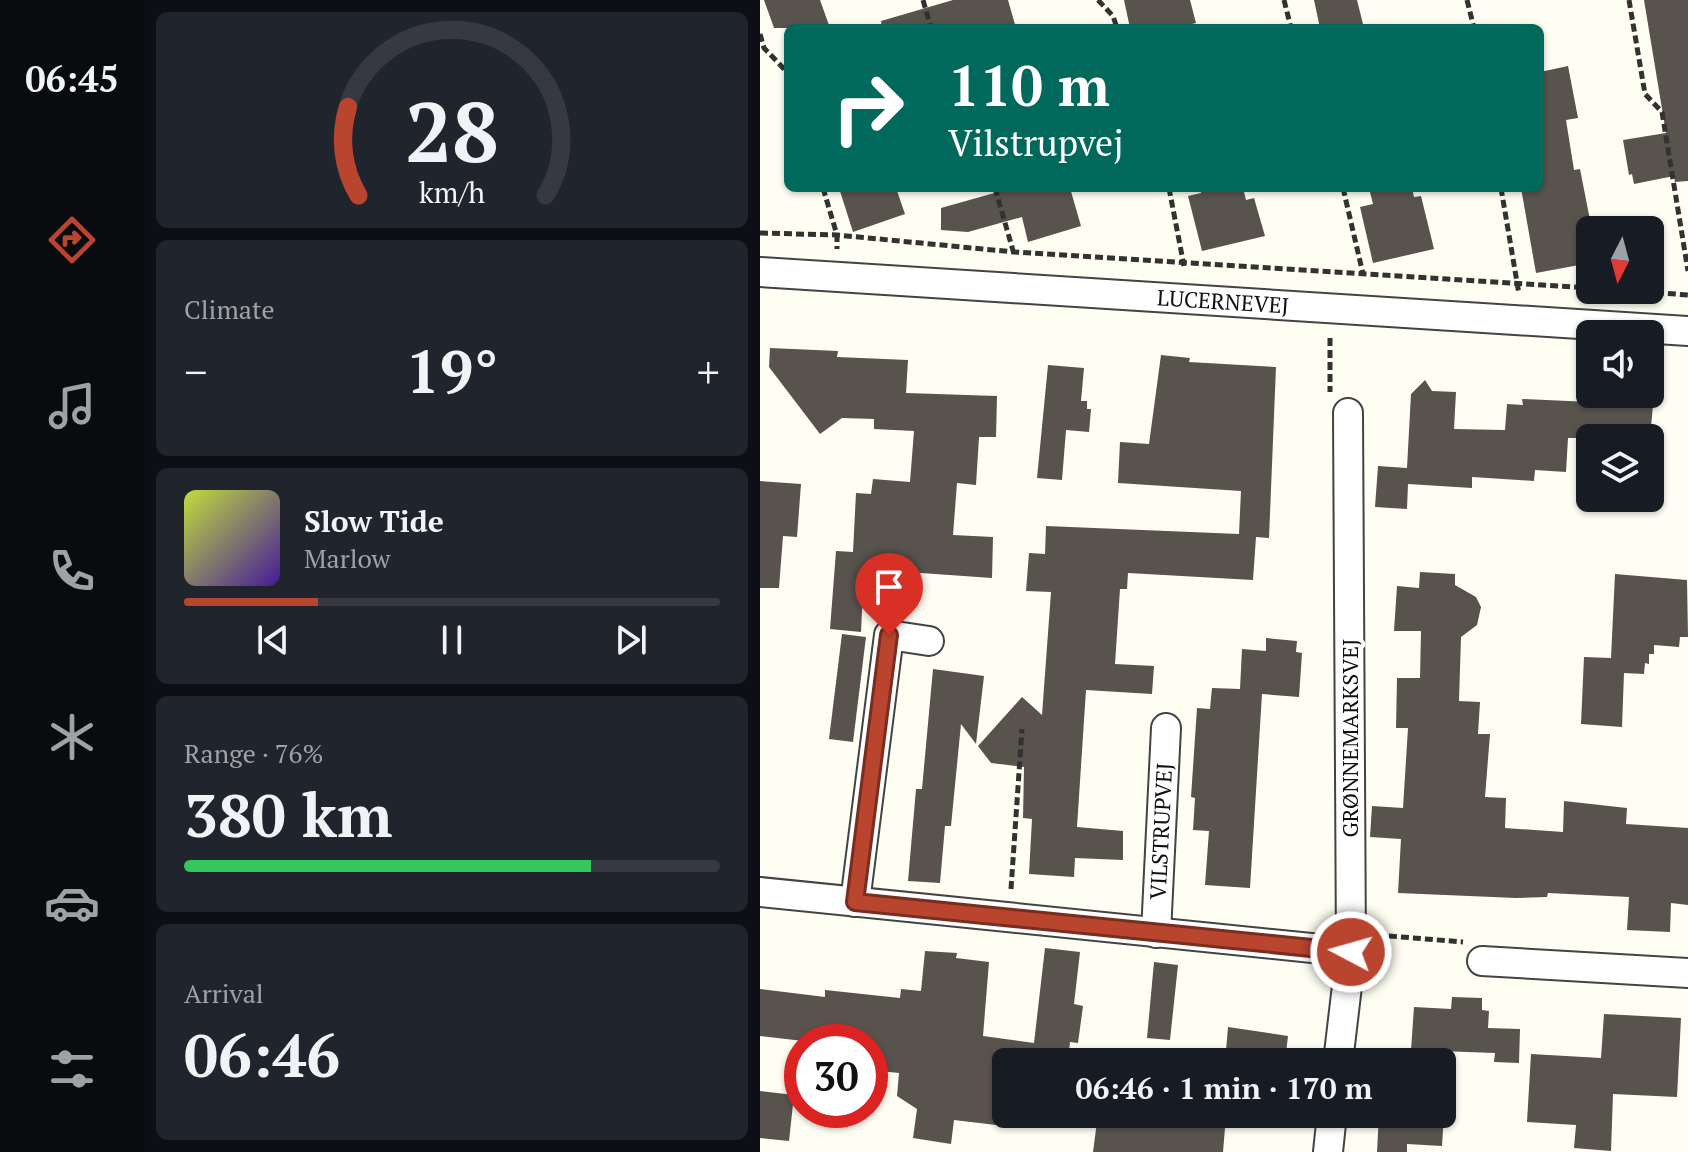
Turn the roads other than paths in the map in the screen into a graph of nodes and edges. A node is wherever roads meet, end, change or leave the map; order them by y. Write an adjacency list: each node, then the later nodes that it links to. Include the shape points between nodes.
1 (760, 272): 2 (street, LUCERNEVEJ)
2 (1688, 331)
3 (1348, 413): 9 (street, GRØNNEMARKSVEJ)
4 (929, 641): 7 (street, via 889,635)
5 (1166, 728): 8 (street, VILSTRUPVEJ)
6 (760, 892): 7 (street)
7 (855, 902): 8 (street)
8 (1156, 933): 9 (street)
9 (1351, 952): 12 (street, GRØNNEMARKSVEJ)
10 (1482, 961): 11 (street)
11 (1688, 973)
12 (1340, 1048)
13 (1331, 1128): 14 (street)
14 (1328, 1152)

